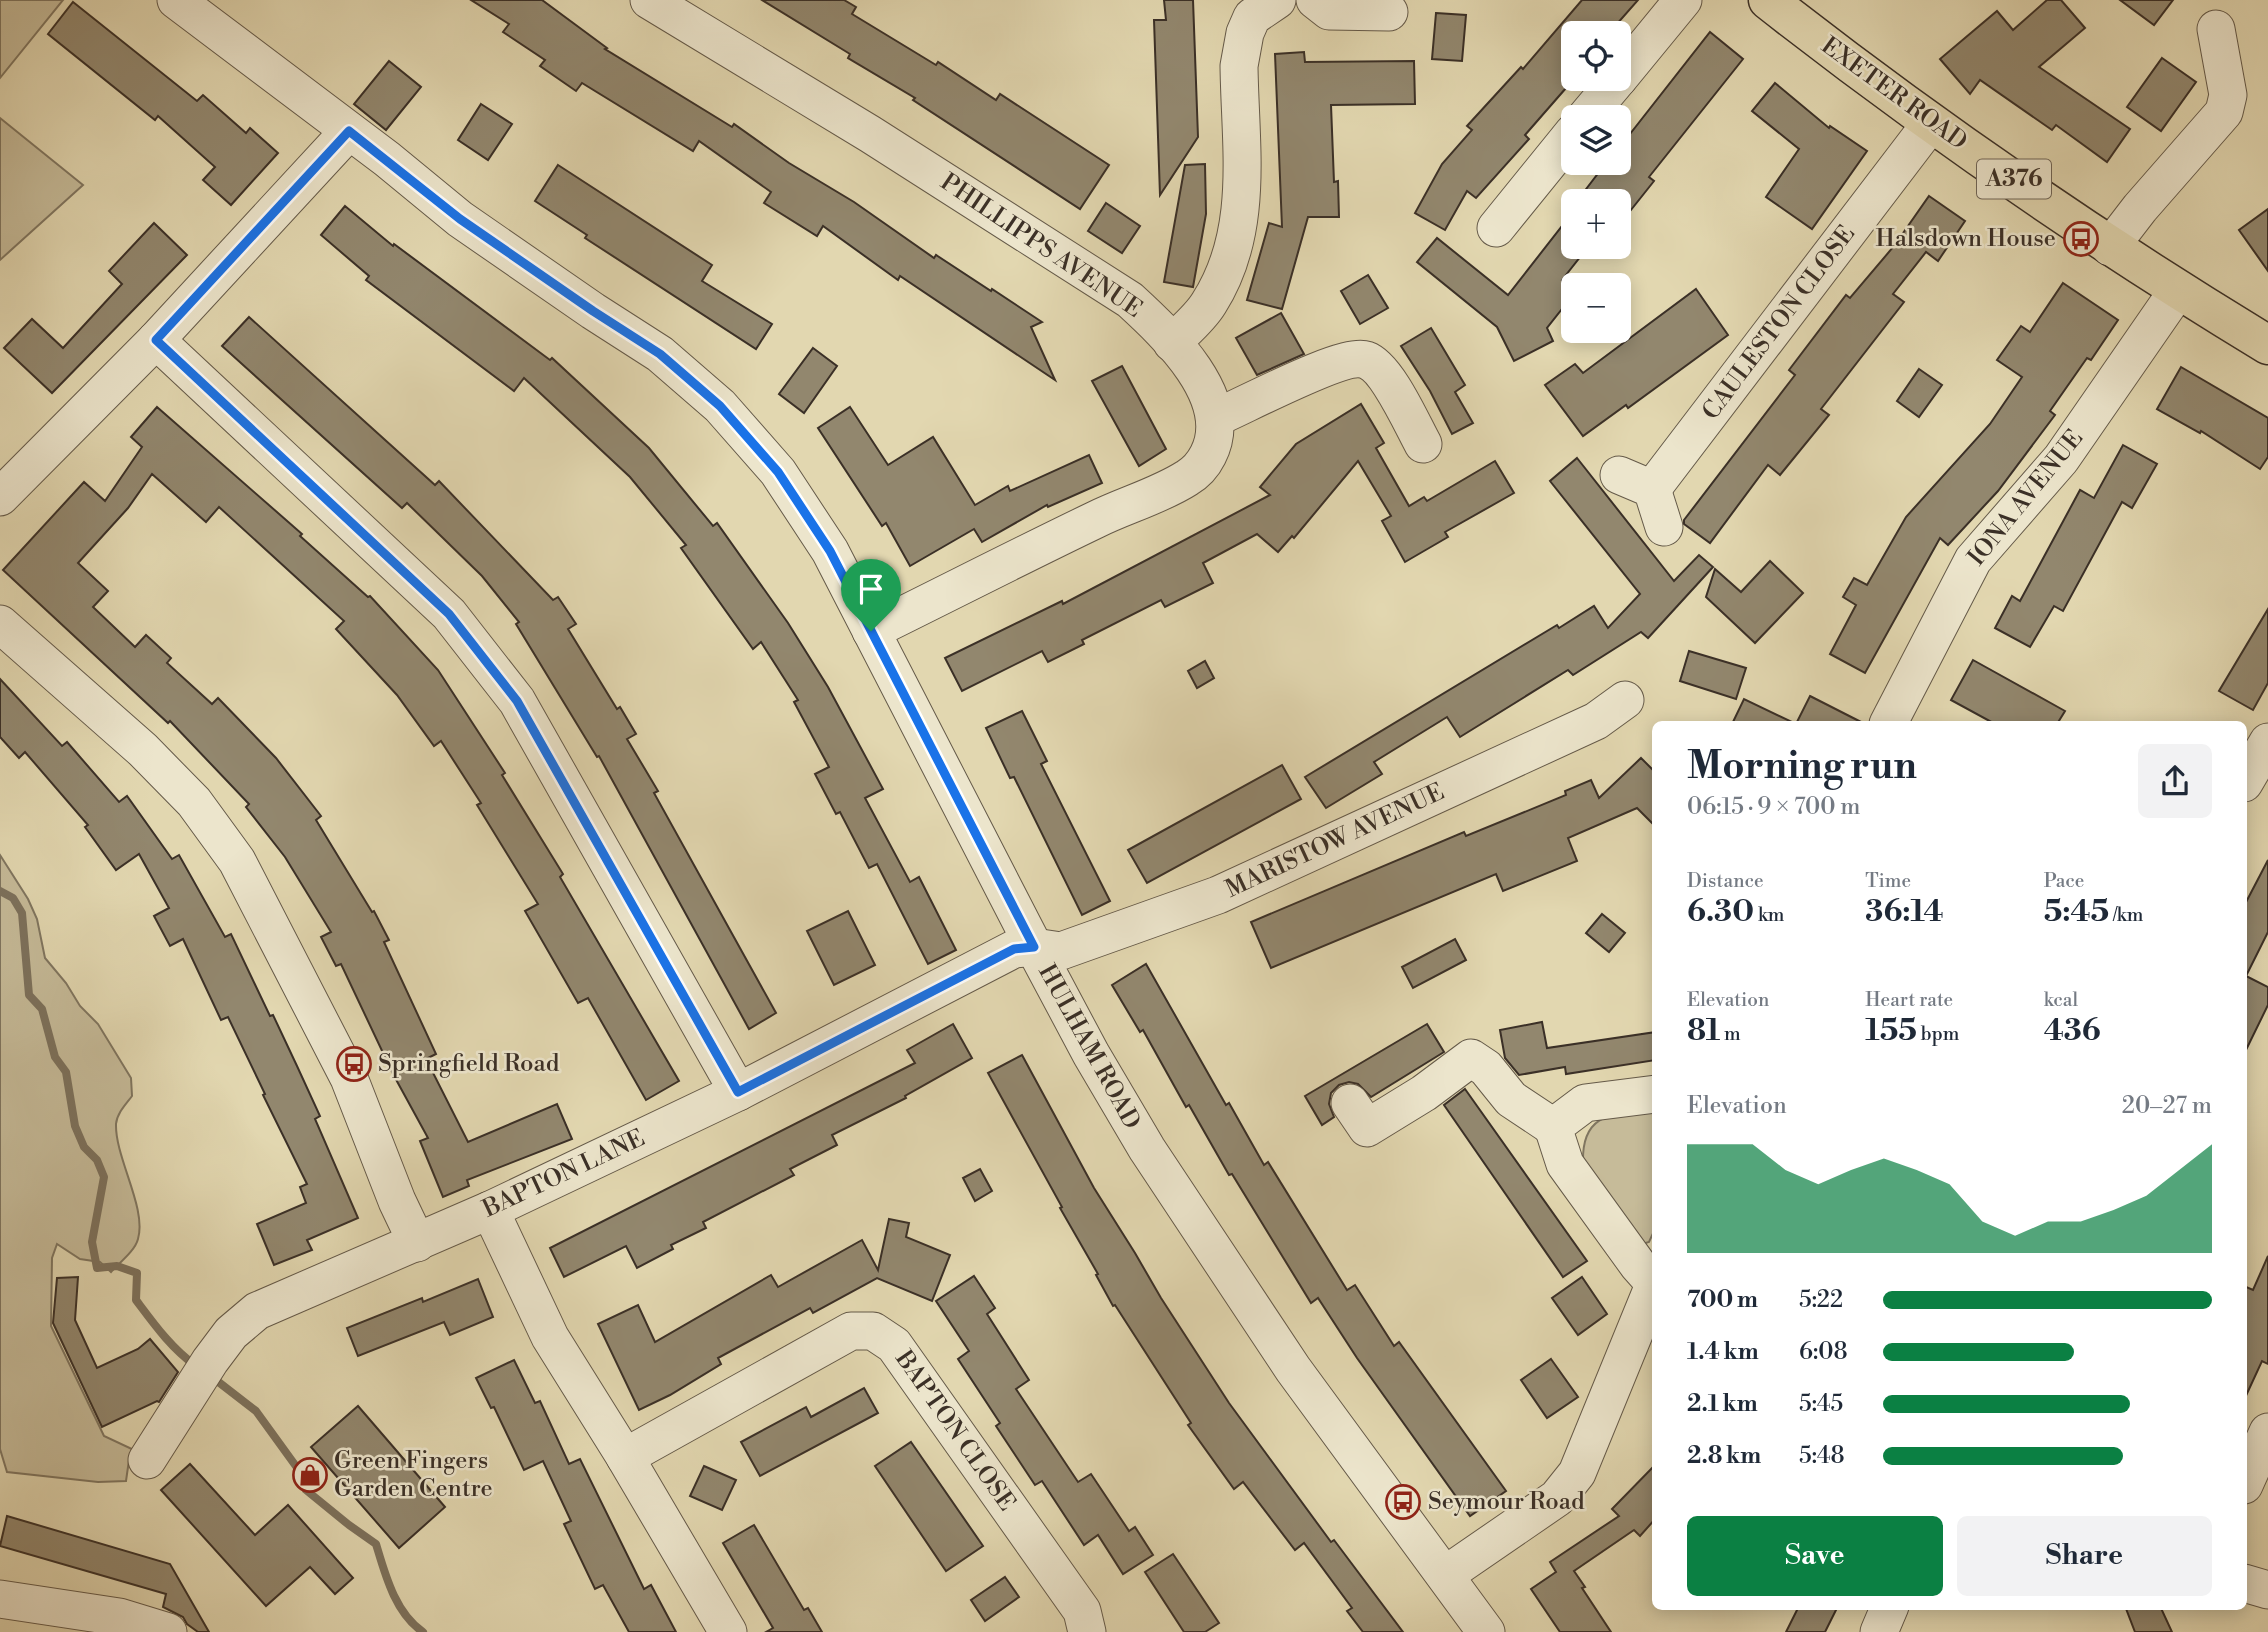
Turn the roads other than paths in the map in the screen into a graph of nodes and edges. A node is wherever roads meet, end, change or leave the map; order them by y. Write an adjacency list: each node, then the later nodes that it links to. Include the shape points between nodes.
1 (176, 0): 13 (street, HULHAM ROAD)
2 (649, 0): 19 (street, PHILLIPPS AVENUE, via 1130,300)
3 (1277, 0): 19 (street, via 1252,18 1241,48 1238,234 1225,275 1208,305)
4 (1315, 0): 7 (street, via 1329,11)
5 (1683, 0): 9 (street)
6 (1768, 0): 12 (highway, EXETER ROAD / A376)
7 (1389, 12)
8 (2216, 29): 16 (street, via 2228,94 2224,112)
9 (1631, 62)
10 (1607, 91): 11 (street)
11 (1596, 105)
12 (1931, 123): 16 (highway, EXETER ROAD / A376); 24 (street, CAULESTON CLOSE)
13 (349, 131): 18 (street); 28 (street, HULHAM ROAD, via 460,219 660,354 720,406 786,484 830,551)
14 (1561, 148): 15 (street)
15 (1496, 228)
16 (2110, 247): 17 (highway, EXETER ROAD / A376)
17 (2178, 290): 20 (highway, EXETER ROAD / A376); 30 (street, IONA AVENUE, via 2062,459 1973,560)
18 (156, 340): 25 (street); 34 (street, via 449,614 517,701)
19 (1172, 342): 21 (street, PHILLIPPS AVENUE, via 1204,386)
20 (2268, 345)
21 (1215, 418): 22 (street, via 1307,376 1349,360 1366,360 1382,372); 28 (street, PHILLIPPS AVENUE, via 1210,453 1185,480)
22 (1426, 451)
23 (1619, 475): 24 (street)
24 (1652, 489): 26 (street)
25 (0, 497)
26 (1664, 527)
27 (0, 624): 39 (street, via 143,750 194,802 237,861 349,1078)
28 (871, 631): 33 (street, HULHAM ROAD)
29 (1625, 699): 33 (street, MARISTOW AVENUE, via 1596,721 1218,895 1061,951)
30 (1897, 721)
31 (2268, 743): 32 (street)
32 (2247, 778)
33 (1034, 947): 34 (street, BAPTON LANE, via 1014,949); 46 (street, HULHAM ROAD, via 1147,1149 1293,1369)
34 (738, 1092): 38 (street, BAPTON LANE)
35 (1652, 1095): 37 (street, via 1585,1103)
36 (1350, 1103): 37 (street, via 1367,1128 1471,1058 1486,1068 1511,1099)
37 (1553, 1127): 40 (street, via 1565,1164)
38 (490, 1210): 39 (street, BAPTON LANE); 43 (street, via 550,1337)
39 (416, 1243): 44 (street, BAPTON LANE, via 257,1311 231,1334 204,1370)
40 (1652, 1278)
41 (1652, 1288): 46 (street, via 1577,1473 1557,1498)
42 (2268, 1433): 45 (street)
43 (625, 1457): 52 (street); 53 (street, BAPTON CLOSE, via 851,1331 873,1331 894,1345 1082,1611)
44 (147, 1460)
45 (2247, 1479)
46 (1445, 1575): 54 (street, HULHAM ROAD)
47 (2247, 1584): 48 (street)
48 (2268, 1590)
49 (0, 1599): 51 (street, via 118,1617)
50 (1888, 1610): 55 (street)
51 (168, 1632)
52 (728, 1632)
53 (1087, 1632)
54 (1486, 1632)
55 (1879, 1632)

